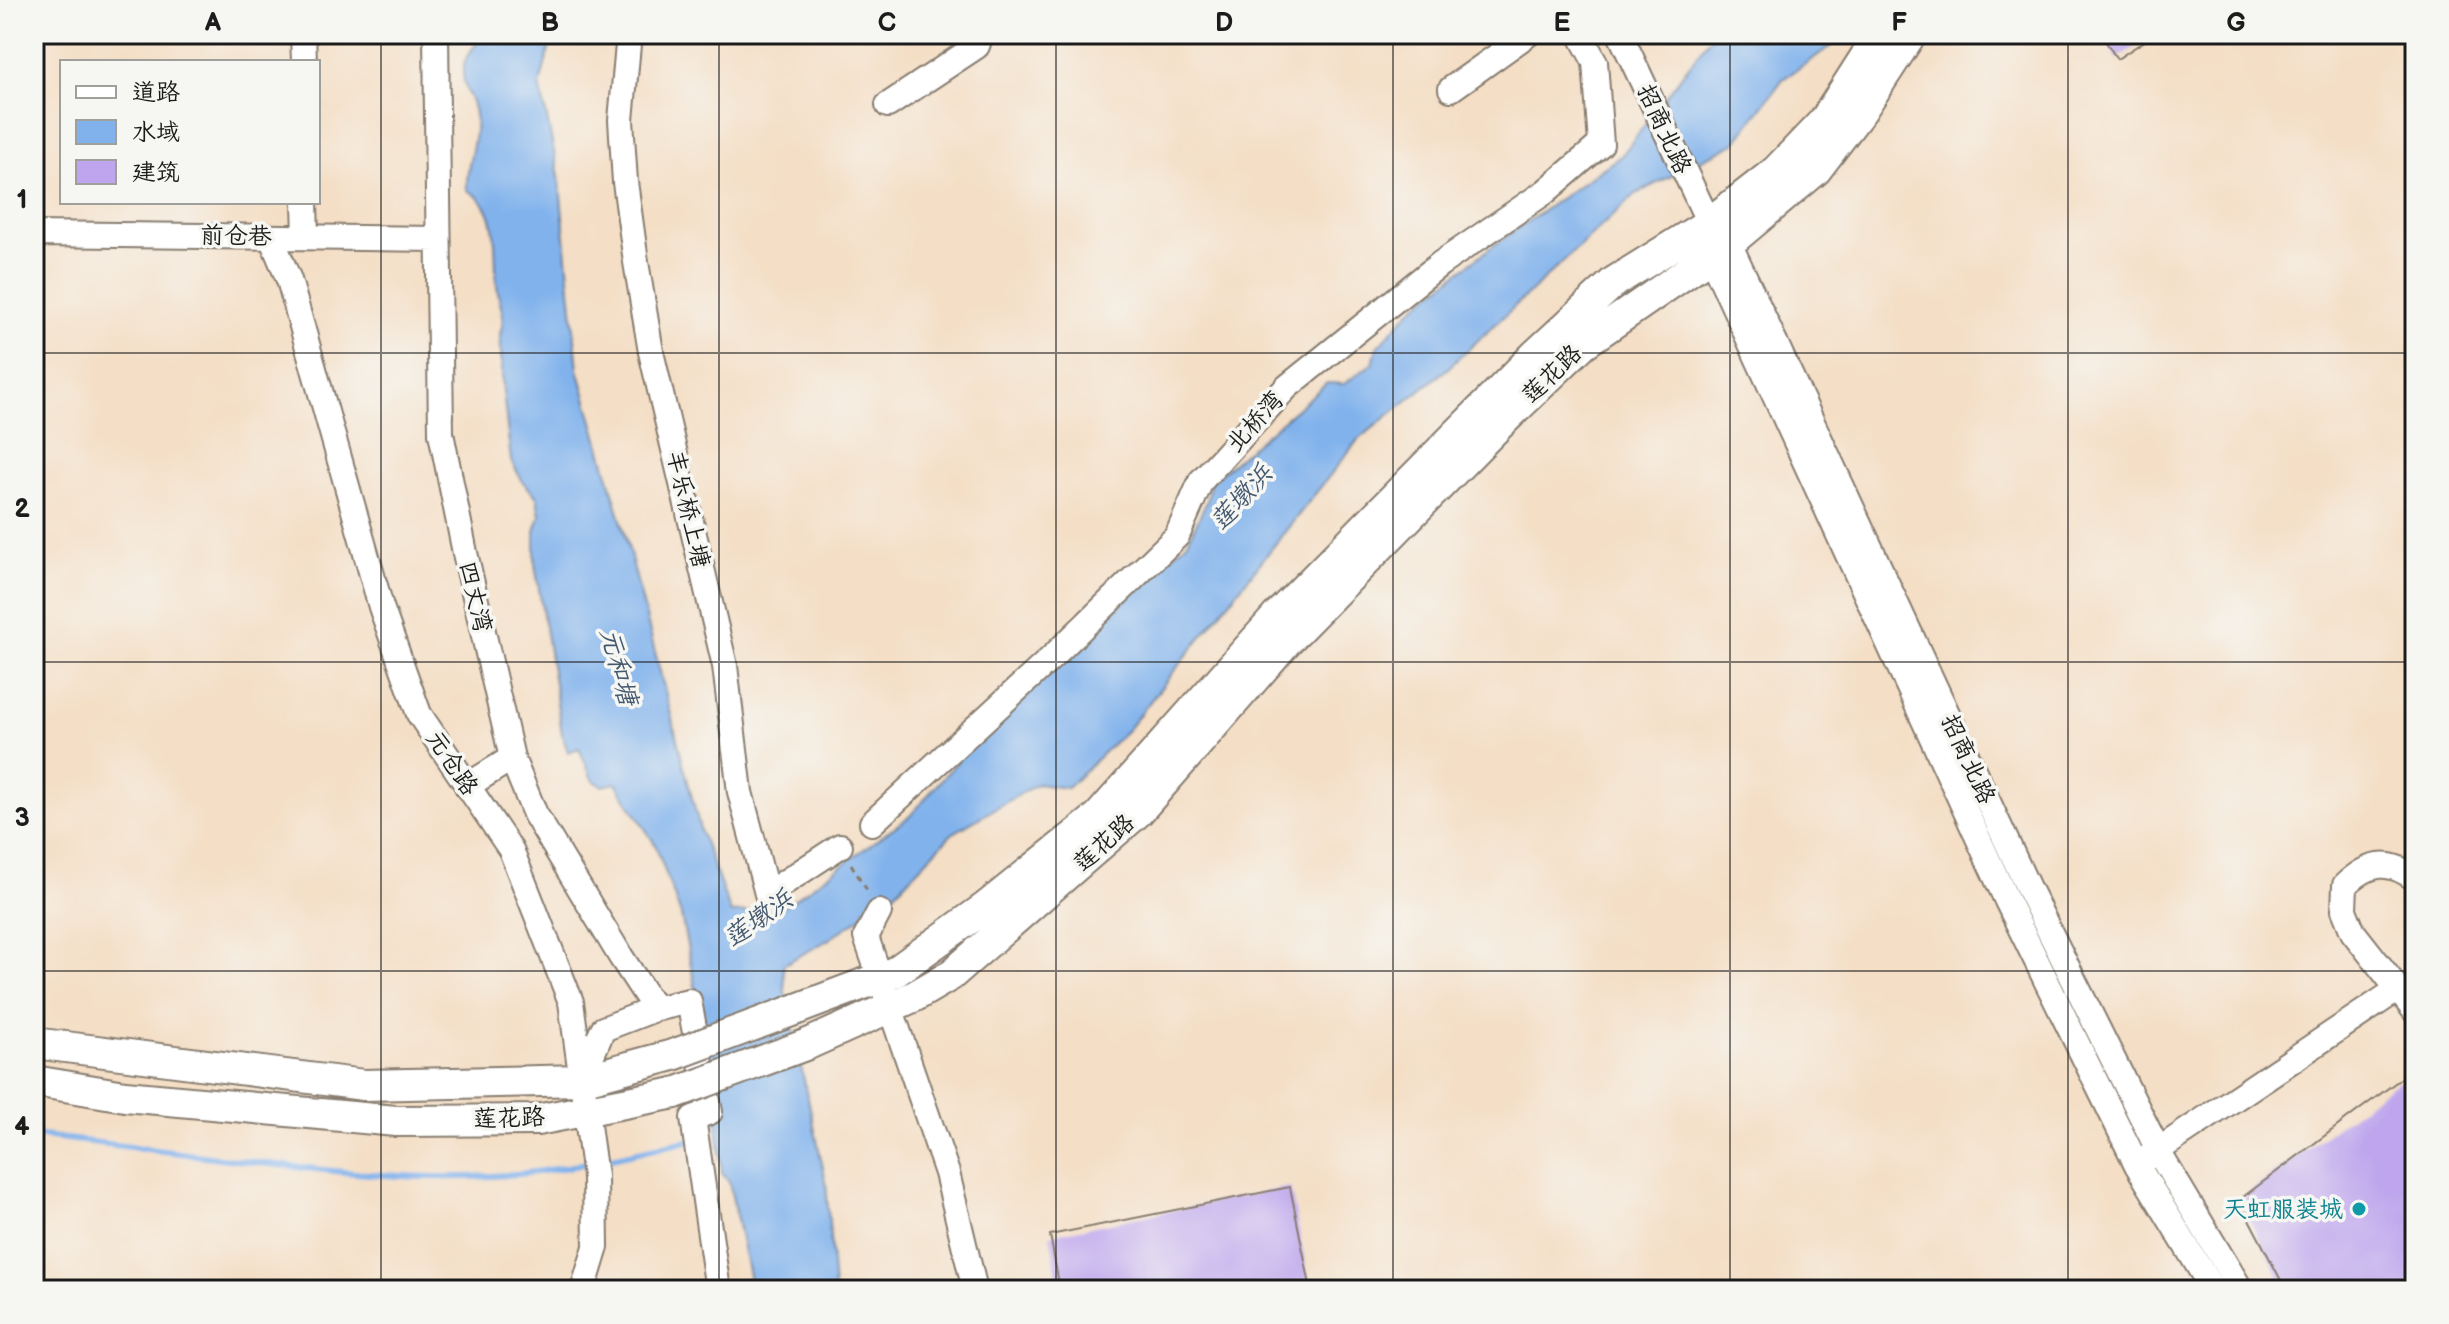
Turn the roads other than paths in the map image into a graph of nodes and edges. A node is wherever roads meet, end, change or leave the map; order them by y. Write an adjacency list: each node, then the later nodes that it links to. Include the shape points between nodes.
1 (303, 34): 10 (street)
2 (436, 34): 17 (street, 四丈湾)
3 (629, 34): 22 (street, 丰乐桥上塘, via 621,120 638,277 725,666 740,792 767,894)
4 (981, 34): 12 (street, via 977,46)
5 (1528, 34): 11 (street)
6 (1580, 34): 21 (street, 北桥湾, via 1595,62 1601,144 1287,387 1201,481 1177,536)
7 (1620, 34): 18 (street, 招商北路)
8 (1880, 34): 18 (main road, 莲花路, via 1825,120)
9 (1911, 34): 18 (main road, 莲花路, via 1816,170)
10 (304, 60)
11 (1451, 89)
12 (888, 105)
13 (305, 204): 16 (street)
14 (34, 234): 15 (street, 前仓巷)
15 (271, 237): 16 (street, 前仓巷); 20 (street, 元仓路, via 289,280 381,607 414,701)
16 (306, 237): 17 (street, 前仓巷)
17 (438, 239): 19 (street, 四丈湾, via 441,433)
18 (1716, 241): 25 (main road, 莲花路, via 1614,282 1277,616 1098,817 986,907); 27 (main road, 莲花路, via 1583,344 1511,414 1287,641 1127,822 951,975); 34 (street, 招商北路); 35 (street, 招商北路, via 2007,901)
19 (512, 758): 20 (street); 28 (street, 四丈湾, via 535,814)
20 (467, 786): 31 (street, 元仓路, via 511,850 571,1002)
21 (872, 823)
22 (840, 846)
23 (2415, 879): 26 (street, via 2403,869 2384,866 2361,869 2345,885 2344,910 2353,932)
24 (879, 912): 25 (street, via 866,937)
25 (880, 978): 27 (street); 31 (main road, 莲花路, bridge, via 673,1055)
26 (2398, 989): 29 (street); 34 (street)
27 (891, 1006): 33 (main road, 莲花路, bridge, via 808,1044 675,1093); 38 (street, via 947,1173)
28 (655, 1009): 31 (street, via 603,1029); 37 (street, via 689,1001 710,1112 693,1118)
29 (2415, 1011)
30 (34, 1043): 31 (main road, 莲花路, via 364,1085)
31 (581, 1080): 33 (street, 元仓路)
32 (34, 1081): 33 (main road, 莲花路, via 125,1096 396,1121 537,1120)
33 (585, 1112): 36 (street, 元仓路, via 596,1247)
34 (2158, 1150): 35 (street); 40 (street, 招商北路)
35 (2137, 1165): 39 (street, 招商北路)
36 (583, 1290)
37 (718, 1290)
38 (975, 1290)
39 (2213, 1290)
40 (2241, 1290)

